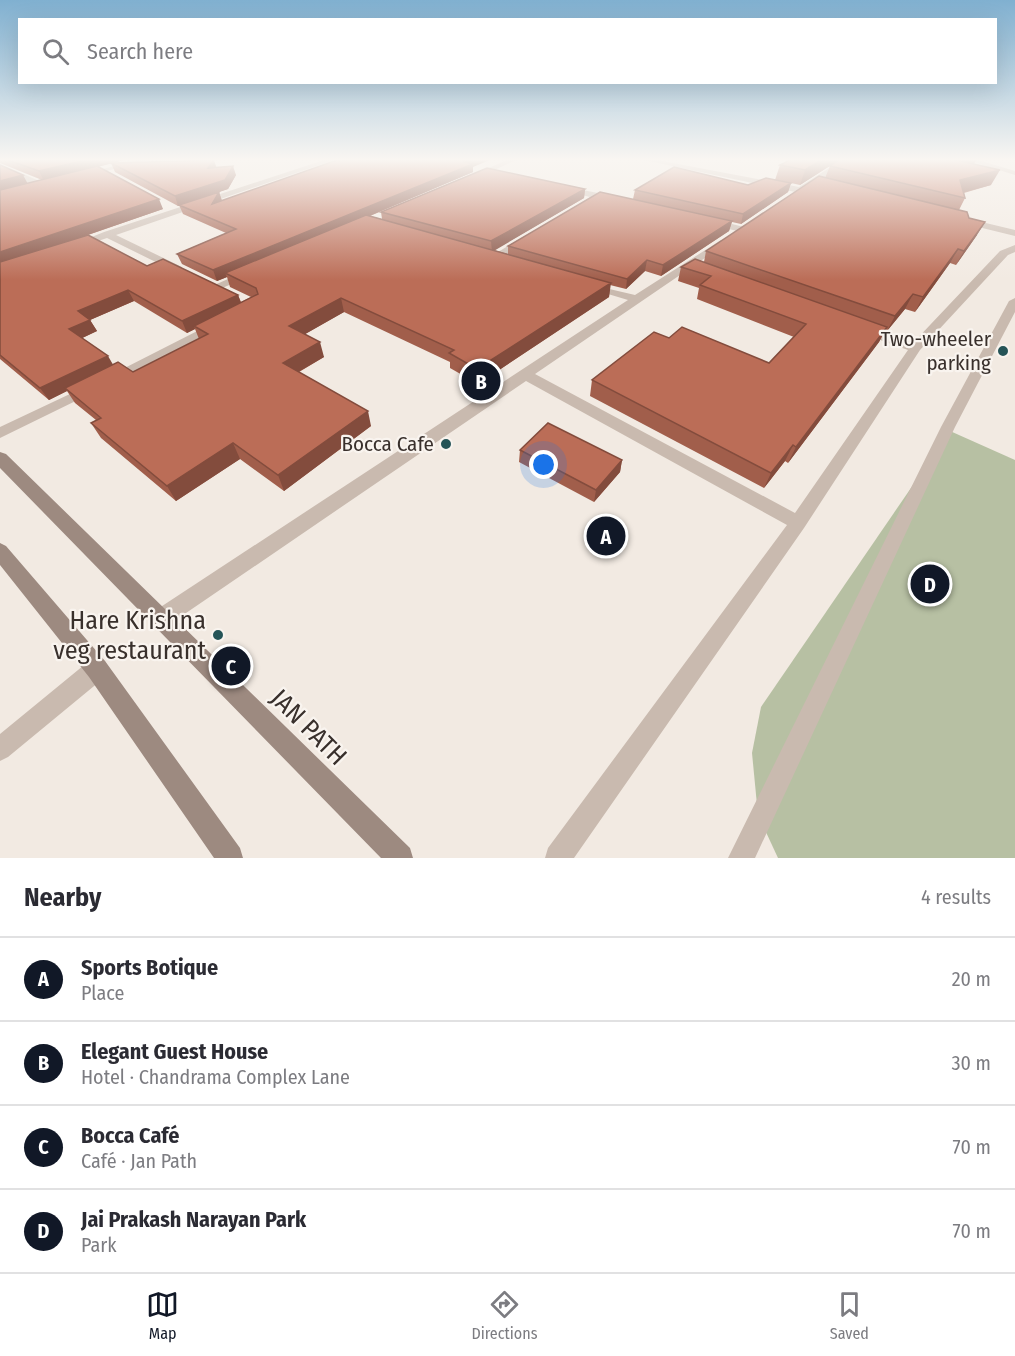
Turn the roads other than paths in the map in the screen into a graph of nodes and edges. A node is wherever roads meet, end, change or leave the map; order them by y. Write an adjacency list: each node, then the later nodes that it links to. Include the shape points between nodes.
1 (207, 200): 6 (street)
2 (591, 200): 7 (street)
3 (786, 200): 4 (street)
4 (781, 203)
5 (165, 204): 6 (street)
6 (176, 210): 11 (street)
7 (569, 213)
8 (697, 219): 20 (street, via 746,226 693,267)
9 (958, 219): 10 (street)
10 (1015, 233)
11 (107, 234): 14 (street); 17 (street)
12 (531, 235): 15 (street, via 499,259)
13 (1015, 248): 24 (street, via 1004,253)
14 (64, 249)
15 (482, 254)
16 (259, 268): 19 (street, via 211,284)
17 (186, 272)
18 (582, 283): 20 (street)
19 (236, 296)
20 (637, 299): 25 (street)
21 (1015, 301): 36 (street, via 948,427)
22 (225, 321): 26 (street)
23 (850, 325): 24 (street)
24 (915, 348): 28 (street)
25 (524, 374): 28 (street); 30 (street)
26 (0, 433)
27 (0, 458): 30 (main road, JAN PATH)
28 (798, 524): 35 (street)
29 (0, 551): 31 (main road)
30 (160, 618): 34 (main road, JAN PATH)
31 (97, 669): 32 (street); 33 (main road)
32 (0, 749)
33 (230, 858)
34 (400, 858)
35 (558, 858)
36 (741, 858)

